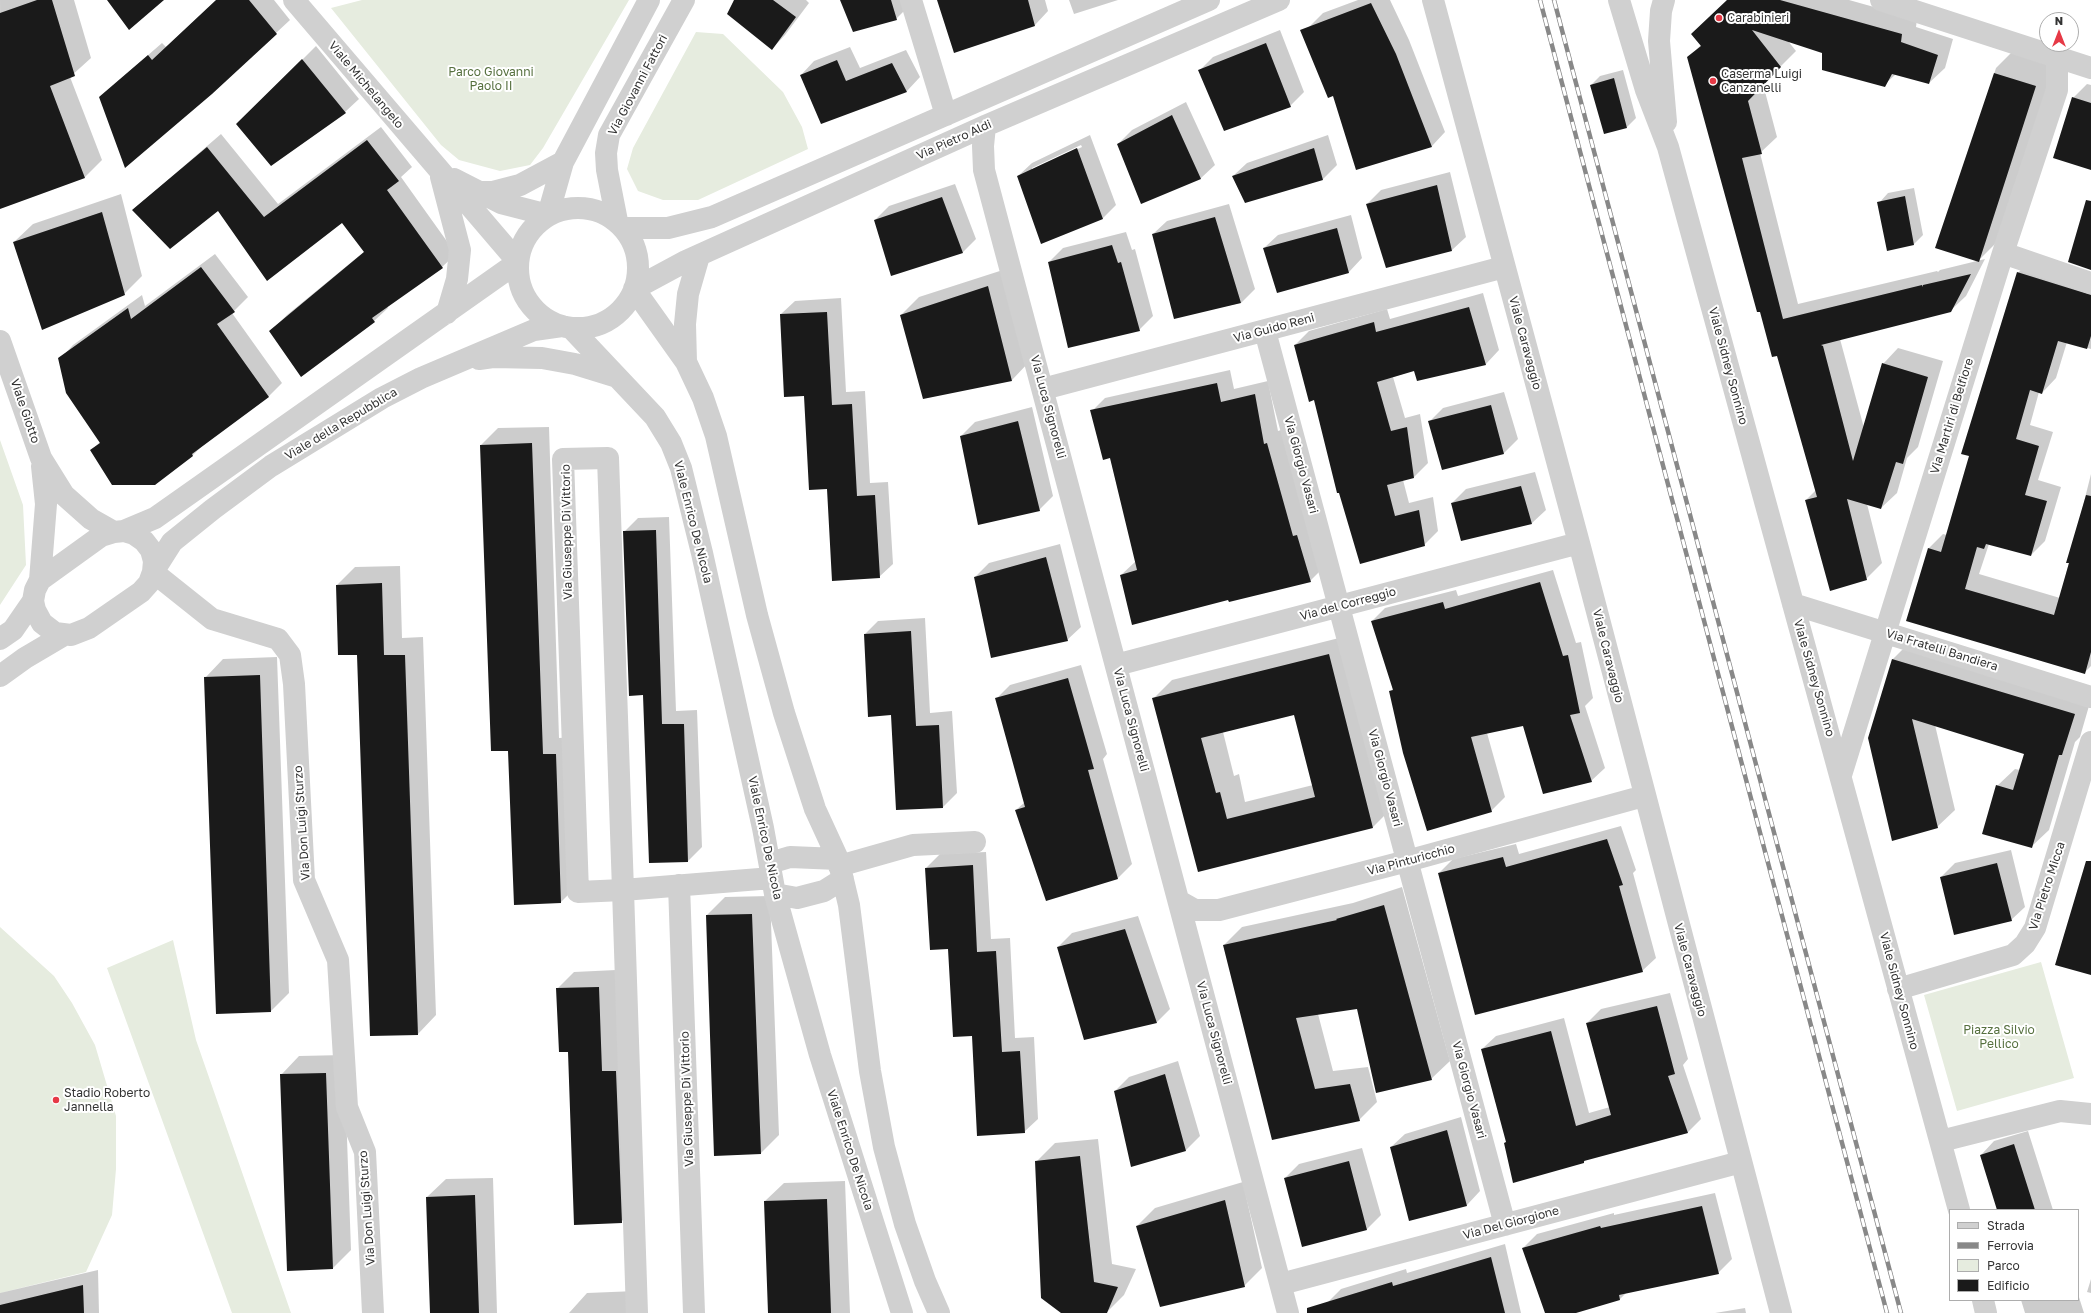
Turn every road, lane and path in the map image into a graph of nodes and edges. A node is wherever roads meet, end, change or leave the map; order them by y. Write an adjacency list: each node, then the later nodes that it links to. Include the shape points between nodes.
1 (294, 0): 18 (street, Viale Michelangelo)
2 (649, 0): 17 (street)
3 (684, 0): 21 (street, Via Giovanni Fattori, via 609,135 607,170)
4 (911, 0): 14 (street)
5 (1209, 0): 11 (street)
6 (1279, 0): 15 (street, Via Pietro Aldi)
7 (1433, 0): 25 (street, Viale Caravaggio)
8 (1619, 0): 16 (street, Viale Sidney Sonnino, via 1646,90)
9 (1664, 0): 16 (street, Viale Sidney Sonnino, via 1659,41)
10 (1881, 0): 12 (street)
11 (1173, 7): 14 (street)
12 (2057, 57): 13 (street); 22 (street, Via Martiri di Belfiore, via 2057,90)
13 (2091, 68)
14 (946, 115): 21 (street, via 712,217 668,228)
15 (985, 126): 23 (street, Via Pietro Aldi); 35 (street, Via Luca Signorelli, via 984,170)
16 (1668, 146): 42 (street, Viale Sidney Sonnino)
17 (563, 162): 19 (street, via 520,186 493,192); 20 (street)
18 (439, 170): 19 (street, Viale Michelangelo); 24 (street, Viale Michelangelo); 28 (street, Viale Michelangelo, via 460,250 457,279)
19 (477, 192): 20 (street, Viale Michelangelo, via 501,203)
20 (548, 216): 21 (street, Viale della Repubblica, via 561,210 588,208 601,212); 24 (street, Viale della Repubblica, via 531,230 520,250)
21 (620, 224): 27 (street, Viale della Repubblica, via 636,251 638,264)
22 (2003, 253): 26 (street); 44 (street, Via Martiri di Belfiore)
23 (699, 256): 27 (street, Via Pietro Aldi); 33 (street, via 688,294 685,324)
24 (518, 262): 28 (street); 29 (street, Viale della Repubblica, via 520,283 528,302 543,317)
25 (1504, 267): 30 (street, Via Guido Reni); 38 (street, Viale Caravaggio)
26 (2091, 282)
27 (634, 289): 29 (street, Viale della Repubblica, via 616,315 602,323 586,328); 33 (street)
28 (447, 313): 37 (street, via 155,518)
29 (566, 327): 32 (street, Viale della Repubblica, via 534,330); 34 (street, Viale Enrico De Nicola)
30 (1265, 331): 35 (street, Via Guido Reni); 43 (street, Via Giorgio Vasari)
31 (0, 341): 36 (street, Viale Giotto)
32 (458, 362): 34 (street, Viale Enrico De Nicola, via 493,357 542,358 575,364); 39 (street, Viale della Repubblica, via 382,398 271,466 172,542)
33 (686, 362): 55 (street, via 703,398 716,436 756,608 784,713 815,809)
34 (615, 376): 56 (street, Viale Enrico De Nicola, via 655,417 671,443 681,468 702,553)
35 (1043, 390): 47 (street, Via Luca Signorelli)
36 (41, 458): 37 (street, Viale Giotto, via 64,495 91,519); 40 (street, Viale Giotto, via 46,504)
37 (119, 531): 39 (street, via 134,534 144,541 151,550); 40 (street, via 102,536)
38 (1579, 543): 43 (street, Via del Correggio); 52 (street, Viale Caravaggio)
39 (153, 572): 45 (street, Viale della Repubblica, via 149,583 141,592 89,628); 68 (street, Via Don Luigi Sturzo, via 212,619 278,639 290,655 294,684 304,880 338,960 347,1107 365,1152)
40 (40, 580): 41 (street)
41 (33, 601): 45 (street, via 37,617 42,623 51,631); 46 (street, via 13,630)
42 (1793, 604): 44 (street, Via Fratelli Bandiera); 51 (street, Viale Sidney Sonnino)
43 (1339, 606): 47 (street, Via del Correggio); 54 (street, Via Giorgio Vasari)
44 (1885, 633): 49 (street, Via Fratelli Bandiera); 51 (street, Via Martiri di Belfiore)
45 (64, 635): 48 (street, Viale della Repubblica)
46 (0, 639)
47 (1116, 665): 59 (street, Via Luca Signorelli)
48 (0, 676)
49 (2091, 697)
50 (2091, 742): 60 (street, Via Pietro Micca, via 2035,928 2026,944 2013,955)
51 (1841, 774): 60 (street, Viale Sidney Sonnino)
52 (1644, 796): 54 (street, Via Pinturicchio); 63 (street, Viale Caravaggio)
53 (975, 842): 55 (street, via 913,845)
54 (1408, 861): 59 (street, Via Pinturicchio, via 1219,910 1195,910); 65 (street, Via Giorgio Vasari)
55 (840, 868): 56 (street, via 790,857); 56 (street, via 824,891 797,898); 72 (street, via 850,905 870,1071 884,1147 905,1224)
56 (772, 879): 57 (street, Via Giuseppe Di Vittorio); 71 (street, Viale Enrico De Nicola, via 820,1055)
57 (679, 885): 58 (street, Via Giuseppe Di Vittorio); 70 (street, Via Giuseppe Di Vittorio)
58 (623, 890): 58 (street, Via Giuseppe Di Vittorio, via 608,458 563,459 578,892); 69 (street, Via Giuseppe Di Vittorio)
59 (1178, 901): 66 (street, Via Luca Signorelli)
60 (1898, 989): 62 (street, Viale Sidney Sonnino)
61 (2091, 1114): 62 (street, via 2060,1111)
62 (1940, 1141): 64 (street, Viale Sidney Sonnino)
63 (1741, 1162): 65 (street, Via Del Giorgione); 74 (street, Viale Caravaggio)
64 (1959, 1209)
65 (1505, 1225): 66 (street, Via Del Giorgione)
66 (1281, 1284): 73 (street, Via Luca Signorelli)
67 (1983, 1301): 75 (street)
68 (373, 1313)
69 (637, 1313)
70 (694, 1313)
71 (902, 1313)
72 (939, 1313)
73 (1288, 1313)
74 (1781, 1313)
75 (1986, 1313)

